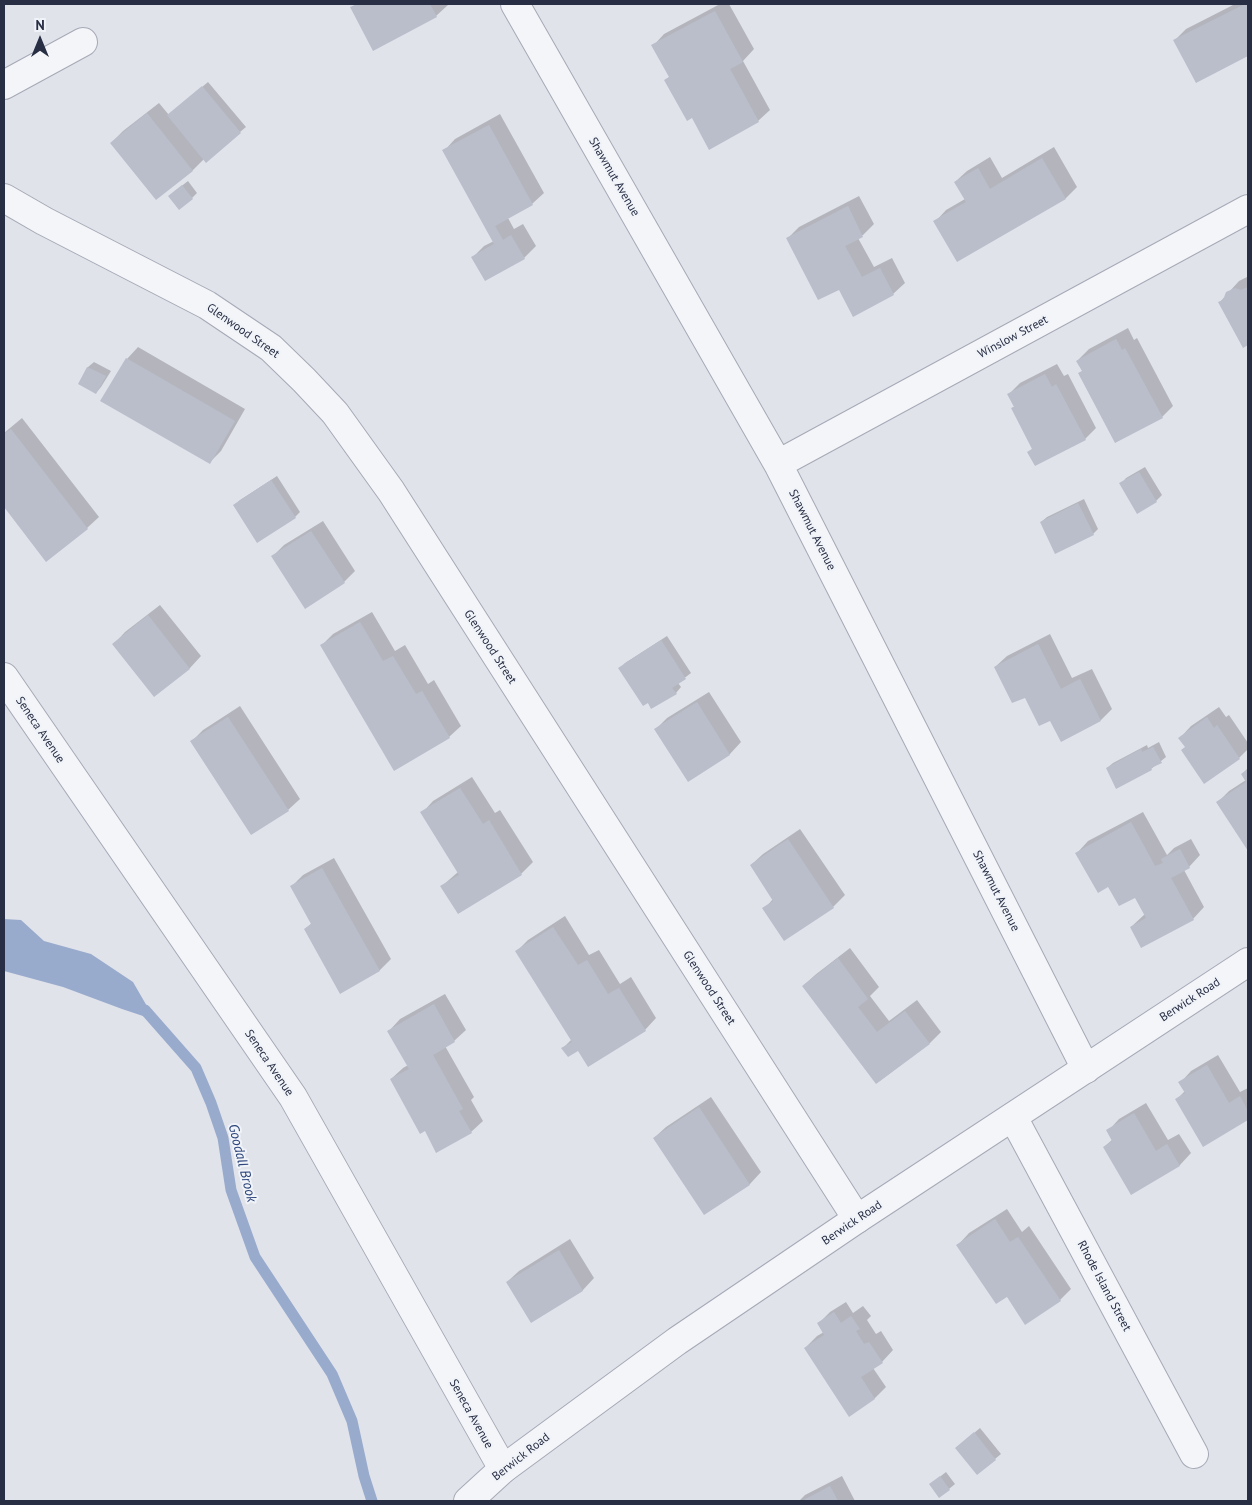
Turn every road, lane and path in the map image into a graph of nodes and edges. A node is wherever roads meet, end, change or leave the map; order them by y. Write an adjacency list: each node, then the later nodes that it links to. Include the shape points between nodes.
1 (515, 4): 6 (street, Shawmut Avenue)
2 (83, 42): 3 (street)
3 (4, 85)
4 (4, 198): 11 (street, Glenwood Street, via 207,305 271,348 335,412 396,500)
5 (1248, 209): 6 (street, Winslow Street)
6 (778, 464): 9 (street, Shawmut Avenue)
7 (4, 677): 13 (street, Seneca Avenue, via 293,1098)
8 (1248, 962): 9 (street, Berwick Road)
9 (1086, 1069): 10 (street, Berwick Road)
10 (1013, 1117): 11 (street, Berwick Road); 12 (street, Rhode Island Street)
11 (857, 1219): 13 (street, Berwick Road, via 677,1341)
12 (1194, 1454)
13 (502, 1469): 14 (street, Berwick Road)
14 (468, 1501)

